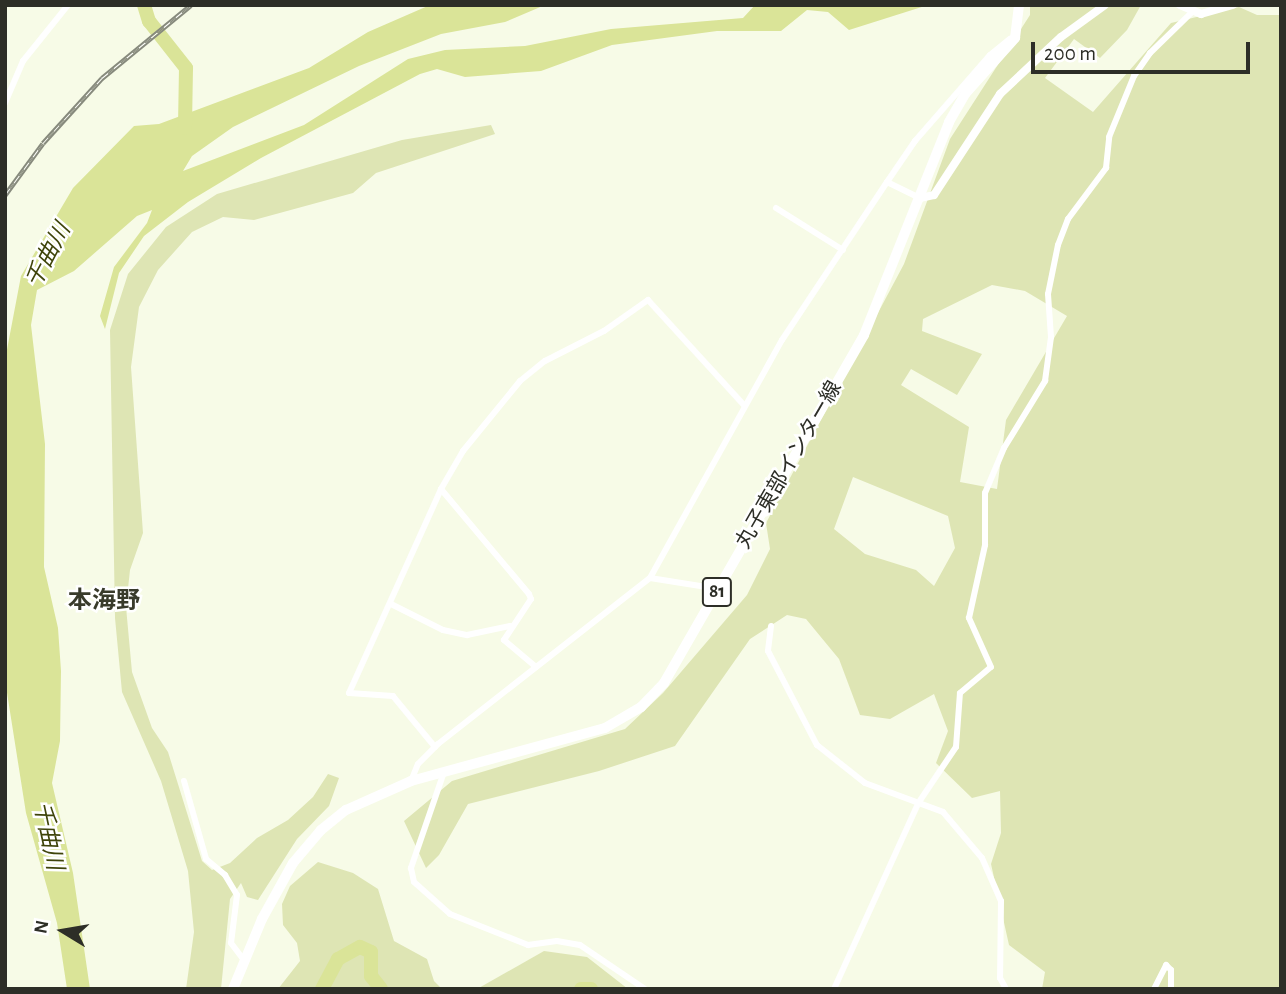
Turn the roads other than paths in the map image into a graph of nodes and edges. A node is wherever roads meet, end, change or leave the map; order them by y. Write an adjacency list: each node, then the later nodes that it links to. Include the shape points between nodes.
1 (68, 5): 8 (street, via 23,61)
2 (1019, 5): 7 (main road)
3 (1105, 5): 10 (main road, via 1061,37 1000,94 934,195)
4 (1180, 5): 6 (main road)
5 (1233, 5): 6 (main road, via 1210,13)
6 (1192, 12): 25 (street, via 1150,53 1134,76 1109,137 1107,168 1069,219 1058,245 1048,294 1051,337 1045,381 1004,448 985,494 985,545 969,618 991,667 960,693 956,747)
7 (1015, 38): 9 (street, via 990,55 915,141); 10 (main road, 丸子東部インター線 / 81, via 955,111)
8 (5, 103)
9 (887, 182): 10 (street); 12 (street)
10 (920, 198): 16 (main road, 丸子東部インター線 / 81, via 875,314)
11 (776, 208): 12 (street)
12 (843, 250): 13 (street)
13 (744, 405): 14 (street, via 648,300 604,331 545,360 520,381 463,451); 15 (street)
14 (441, 489): 17 (street); 19 (street, via 529,594 531,600)
15 (650, 578): 16 (street); 20 (street)
16 (719, 589): 22 (main road, 丸子東部インター線 / 81, via 670,674 634,712 605,728)
17 (391, 604): 19 (street, via 443,631 467,635); 21 (street, via 349,693 393,696)
18 (771, 625): 25 (street, via 768,651 817,745 865,783)
19 (510, 626): 20 (street, via 504,639)
20 (536, 667): 21 (street)
21 (435, 747): 24 (street, via 418,764)
22 (444, 772): 24 (main road, 丸子東部インター線 / 81); 28 (street, via 411,868 414,882 450,914 528,945 557,941 580,945)
23 (184, 781): 26 (street, via 206,859 225,874 237,895 231,943)
24 (411, 781): 26 (main road, 丸子東部インター線 / 81, via 346,810 310,842 281,884)
25 (919, 802): 29 (street); 30 (street, via 943,812 982,858 1001,901 1000,978)
26 (244, 960): 27 (main road, 丸子東部インター線 / 81)
27 (233, 989)
28 (645, 989)
29 (834, 989)
30 (1006, 989)
31 (1154, 989): 32 (street, via 1166,965 1171,970)
32 (1171, 989)

